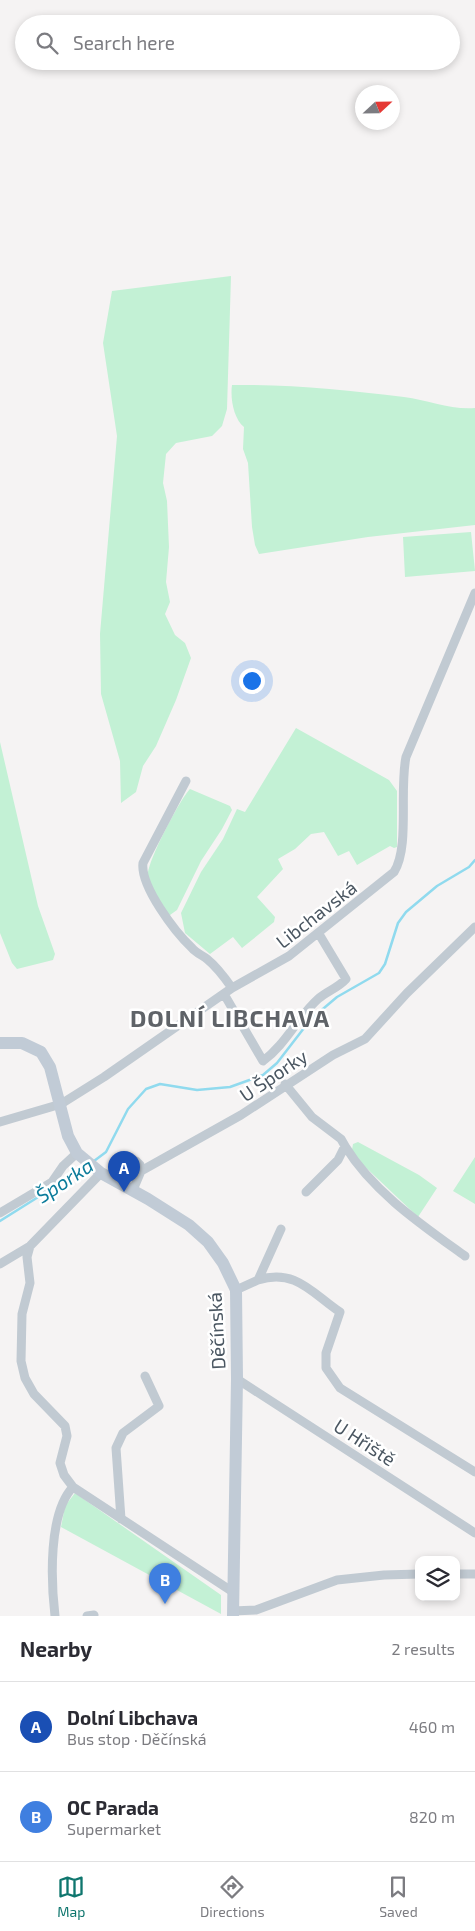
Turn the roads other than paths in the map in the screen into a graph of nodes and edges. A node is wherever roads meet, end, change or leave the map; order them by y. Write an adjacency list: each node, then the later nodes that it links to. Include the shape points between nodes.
1 (475, 593): 4 (street, Libchavská, via 406,757 402,857 399,864 383,882)
2 (186, 781): 5 (street, via 142,870 175,929 193,949 209,960)
3 (475, 927): 8 (street, U Šporky, via 365,1039)
4 (319, 934): 5 (street, Libchavská, via 289,956); 6 (street, via 346,978 318,999 274,1053 263,1061)
5 (232, 988): 6 (street, Libchavská)
6 (224, 994): 9 (street, Libchavská)
7 (0, 1043): 9 (main road, Děčínská, via 22,1043 41,1052 50,1066)
8 (285, 1084): 11 (street, via 312,1117 341,1139); 13 (street, U Šporky, via 241,1115)
9 (61, 1104): 10 (street, Libchavská); 12 (main road, Děčínská, via 70,1142)
10 (0, 1122)
11 (345, 1146): 16 (street, via 338,1160); 20 (street, via 402,1209)
12 (80, 1157): 14 (main road, Děčínská); 17 (street, via 63,1166 52,1182)
13 (141, 1171): 14 (street, via 136,1161 129,1159); 15 (street)
14 (103, 1174): 15 (main road, Děčínská); 19 (street)
15 (133, 1190): 23 (main road, Děčínská, via 189,1225 208,1242)
16 (306, 1192)
17 (0, 1214)
18 (281, 1230): 22 (street)
19 (30, 1246): 21 (street); 27 (street, via 30,1283 22,1314 21,1361 34,1394 65,1426 67,1436 60,1463)
20 (465, 1256)
21 (0, 1264)
22 (258, 1280): 23 (street); 26 (street, via 272,1275 298,1280 340,1312 326,1353 326,1368 340,1388)
23 (236, 1290): 25 (main road, Děčínská)
24 (144, 1376): 28 (street, via 159,1406 123,1433 116,1448)
25 (238, 1379): 29 (street, U Hřiště); 33 (main road, Děčínská)
26 (475, 1472)
27 (71, 1489): 28 (street); 36 (street, via 60,1507 56,1528 52,1588)
28 (121, 1519): 33 (street)
29 (475, 1533)
30 (415, 1574): 34 (street, via 337,1580 256,1610)
31 (460, 1574): 32 (street)
32 (475, 1574)
33 (234, 1592): 34 (main road, Děčínská)
34 (233, 1613)
35 (94, 1615): 37 (street)
36 (55, 1616)
37 (87, 1616)

